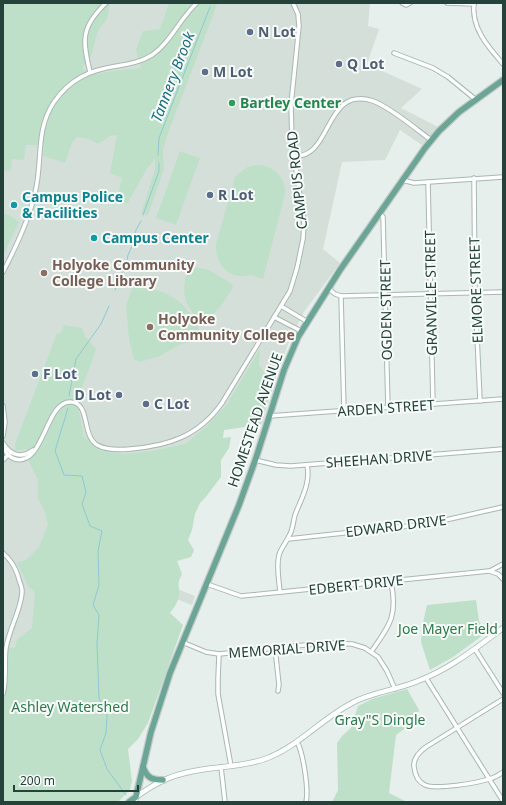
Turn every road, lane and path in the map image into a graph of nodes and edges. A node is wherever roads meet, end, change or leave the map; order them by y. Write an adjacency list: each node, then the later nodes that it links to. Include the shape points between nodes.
1 (106, 3): 10 (street, via 93,17 85,36 84,48)
2 (197, 3): 10 (street, via 163,46 150,56 137,62)
3 (293, 3): 14 (street, CAMPUS ROAD, via 298,14 299,26 291,105)
4 (402, 3): 5 (street)
5 (410, 3)
6 (447, 3): 7 (street)
7 (474, 4): 9 (street, via 479,32)
8 (394, 53): 12 (street, via 433,68)
9 (503, 64)
10 (90, 72): 20 (street, via 66,88 47,115 40,139 32,206)
11 (503, 80): 12 (main road, HOMESTEAD AVENUE)
12 (476, 99): 13 (main road, HOMESTEAD AVENUE, via 452,118)
13 (431, 140): 14 (street, via 378,104 358,100 348,102 340,108 312,151 303,157); 17 (main road, HOMESTEAD AVENUE)
14 (293, 156): 27 (street, CAMPUS ROAD, via 302,210 303,234 294,282)
15 (503, 177): 16 (street)
16 (474, 178): 18 (street); 22 (street, ELMORE STREET)
17 (402, 180): 18 (street, via 414,183); 19 (main road, HOMESTEAD AVENUE)
18 (428, 182): 24 (street, GRANVILLE STREET)
19 (379, 213): 21 (main road, HOMESTEAD AVENUE); 25 (street, OGDEN STREET, via 383,218)
20 (3, 272)
21 (328, 288): 26 (street); 29 (main road, HOMESTEAD AVENUE)
22 (475, 292): 23 (street); 24 (street); 32 (street, ELMORE STREET)
23 (503, 292)
24 (431, 294): 25 (street); 33 (street, GRANVILLE STREET)
25 (386, 295): 26 (street); 35 (street, OGDEN STREET)
26 (341, 296): 36 (street)
27 (281, 306): 28 (street, CAMPUS ROAD); 29 (street)
28 (274, 317): 30 (street); 42 (street, CAMPUS ROAD, via 217,411 191,433 169,443 148,448 122,450 104,447 97,445 90,437 81,406 69,402 56,412 35,448 21,456)
29 (306, 321): 30 (main road, HOMESTEAD AVENUE)
30 (301, 331): 37 (main road, HOMESTEAD AVENUE)
31 (503, 399): 32 (street, ARDEN STREET)
32 (480, 401): 33 (street, ARDEN STREET)
33 (433, 404): 35 (street, ARDEN STREET)
34 (3, 406): 38 (street)
35 (388, 408): 36 (street, ARDEN STREET)
36 (344, 411): 37 (street, ARDEN STREET)
37 (269, 416): 44 (main road, HOMESTEAD AVENUE)
38 (3, 436)
39 (3, 442): 40 (street)
40 (4, 447): 42 (street)
41 (503, 449): 45 (street, SHEEHAN DRIVE)
42 (9, 454): 43 (street)
43 (3, 460)
44 (255, 460): 45 (street, SHEEHAN DRIVE, via 280,466); 53 (main road, HOMESTEAD AVENUE)
45 (307, 465): 47 (street, via 308,476 304,496)
46 (503, 507): 47 (street, EDWARD DRIVE, via 428,524)
47 (288, 539): 54 (street, via 279,558)
48 (3, 553): 65 (street, via 14,566 22,589 7,643)
49 (503, 564): 50 (street)
50 (489, 571): 51 (street, via 498,574); 52 (street, EDBERT DRIVE)
51 (503, 580)
52 (392, 582): 54 (street, EDBERT DRIVE); 59 (street, via 393,616)
53 (207, 584): 54 (street, EDBERT DRIVE, via 241,596); 56 (main road, HOMESTEAD AVENUE)
54 (280, 592)
55 (503, 628): 58 (main road)
56 (182, 642): 60 (street, MEMORIAL DRIVE, via 206,652); 70 (main road, HOMESTEAD AVENUE, via 161,699)
57 (275, 648): 59 (street, MEMORIAL DRIVE, via 343,643); 60 (street, MEMORIAL DRIVE); 63 (street)
58 (475, 649): 61 (main road); 64 (street)
59 (372, 652): 62 (street, via 381,661)
60 (219, 654): 69 (street, via 218,694)
61 (426, 678): 62 (main road); 67 (street)
62 (395, 689): 68 (main road, via 352,702)
63 (278, 691)
64 (503, 693)
65 (3, 694)
66 (503, 699): 67 (street)
67 (457, 728): 73 (street); 73 (street, via 418,754 414,768 418,779 423,784 432,786)
68 (297, 742): 69 (main road, via 266,759); 79 (street, via 302,752)
69 (231, 766): 71 (main road)
70 (143, 767): 74 (main road, via 149,778); 75 (main road, HOMESTEAD AVENUE)
71 (221, 767): 74 (main road, via 184,773); 78 (street)
72 (503, 772): 73 (street)
73 (490, 779): 76 (street)
74 (163, 780): 75 (main road)
75 (136, 799): 77 (main road)
76 (503, 800)
77 (129, 802)
78 (225, 802)
79 (306, 802)

